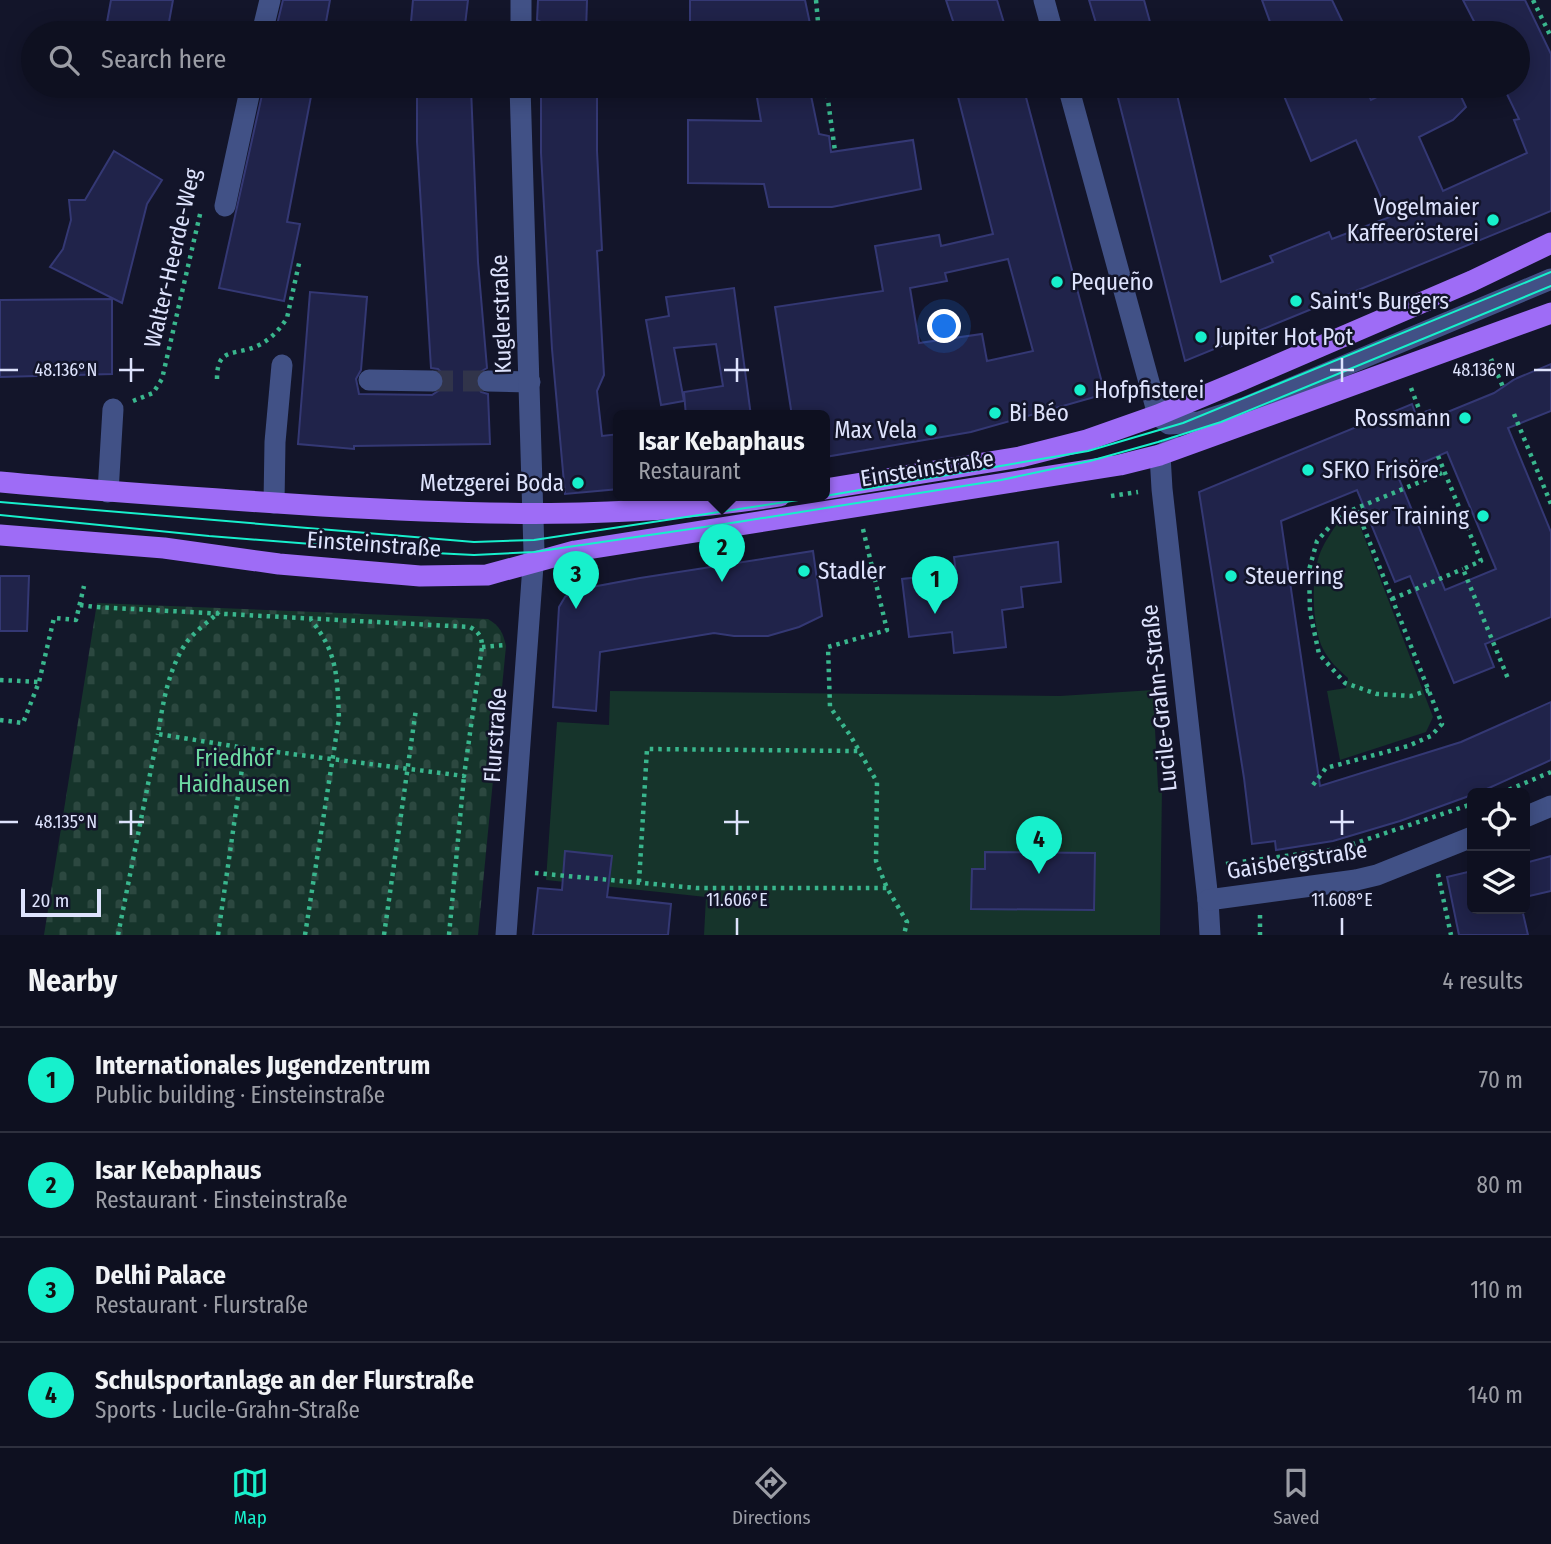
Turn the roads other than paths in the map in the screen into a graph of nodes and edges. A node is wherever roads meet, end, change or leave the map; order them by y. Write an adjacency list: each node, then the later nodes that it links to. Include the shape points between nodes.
1 (270, 0): 4 (street)
2 (521, 0): 5 (street)
3 (1044, 0): 6 (street)
4 (265, 21)
5 (521, 21)
6 (1050, 21)
7 (248, 98): 10 (street)
8 (520, 98): 18 (street, Kuglerstraße)
9 (1071, 98): 21 (street)
10 (225, 206)
11 (1551, 243): 21 (main road, Einsteinstraße)
12 (1551, 279): 19 (street)
13 (1551, 313): 22 (main road, Einsteinstraße)
14 (282, 365): 27 (street)
15 (369, 380): 16 (street)
16 (432, 381)
17 (488, 381): 18 (street)
18 (530, 382): 28 (street, Kuglerstraße)
19 (1246, 407): 21 (street, via 1199,422 1169,424); 22 (street)
20 (113, 409): 25 (street)
21 (1158, 415): 24 (main road, Einsteinstraße, via 1020,457)
22 (1160, 455): 31 (main road, Einsteinstraße, via 588,548); 35 (street, Lucile-Grahn-Straße)
23 (0, 482): 25 (main road, Einsteinstraße)
24 (830, 488)
25 (108, 492): 27 (main road, Einsteinstraße)
26 (750, 501): 28 (main road, Einsteinstraße)
27 (274, 503): 28 (main road, Einsteinstraße)
28 (533, 515): 30 (street, Kuglerstraße)
29 (0, 535): 31 (main road, Einsteinstraße, via 420,576 487,575)
30 (534, 540): 31 (street, Flurstraße)
31 (534, 561): 36 (street, Flurstraße)
32 (1551, 806): 33 (street)
33 (1530, 815)
34 (1467, 840): 35 (street, Gaisbergstraße, via 1356,880)
35 (1208, 900): 37 (street, Lucile-Grahn-Straße)
36 (506, 935)
37 (1210, 935)

